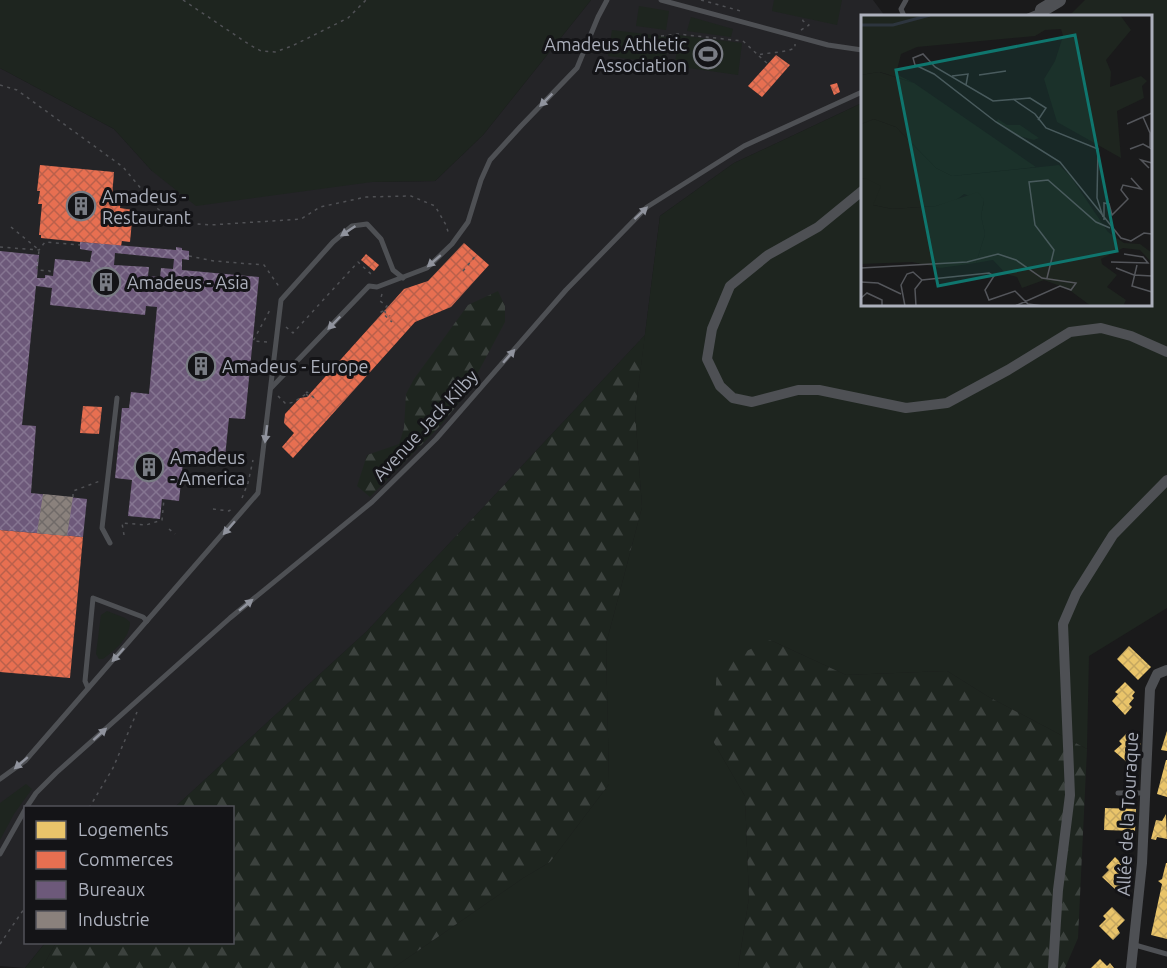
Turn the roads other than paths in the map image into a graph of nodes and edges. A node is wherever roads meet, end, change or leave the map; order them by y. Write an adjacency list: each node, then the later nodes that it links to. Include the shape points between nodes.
1 (607, 0): 10 (lane, one-way to 10, via 578,68 490,160 468,222 452,244 427,268)
2 (661, 0): 7 (lane, via 828,45)
3 (906, 0): 6 (lane, via 901,9)
4 (1059, 0): 5 (street)
5 (1042, 13)
6 (904, 15)
7 (861, 50)
8 (861, 92): 22 (lane, Avenue Jack Kilby, one-way to 8, via 43,786 230,618 372,502 436,439 566,290 647,207 744,146)
9 (861, 192): 11 (street, via 818,227 768,255 730,286 712,329 707,359 720,386 733,398 752,402 798,390 819,390 906,408 947,402 1070,332 1101,328)
10 (403, 278): 12 (lane, one-way to 12, via 369,286); 12 (lane, one-way to 12, via 393,270 381,239 367,224 352,225 281,300)
11 (1167, 352)
12 (273, 390): 16 (lane, one-way to 16, via 258,493)
13 (117, 398): 15 (lane, via 102,528)
14 (1167, 480): 27 (street, via 1113,535 1076,594 1063,624 1070,795)
15 (110, 543)
16 (147, 621): 18 (lane, one-way to 18); 18 (lane, via 93,598)
17 (1167, 670): 21 (street, Allée de la Touraque, via 1157,674 1150,689)
18 (88, 688): 19 (lane, one-way to 19, via 25,761)
19 (0, 779)
20 (1118, 793): 21 (lane)
21 (1146, 793): 25 (street, Allée de la Touraque)
22 (28, 806)
23 (24, 812): 24 (lane, Avenue Jack Kilby)
24 (0, 854)
25 (1135, 945): 26 (lane); 28 (street, Allée de la Touraque)
26 (1167, 954)
27 (1053, 968)
28 (1131, 968)

